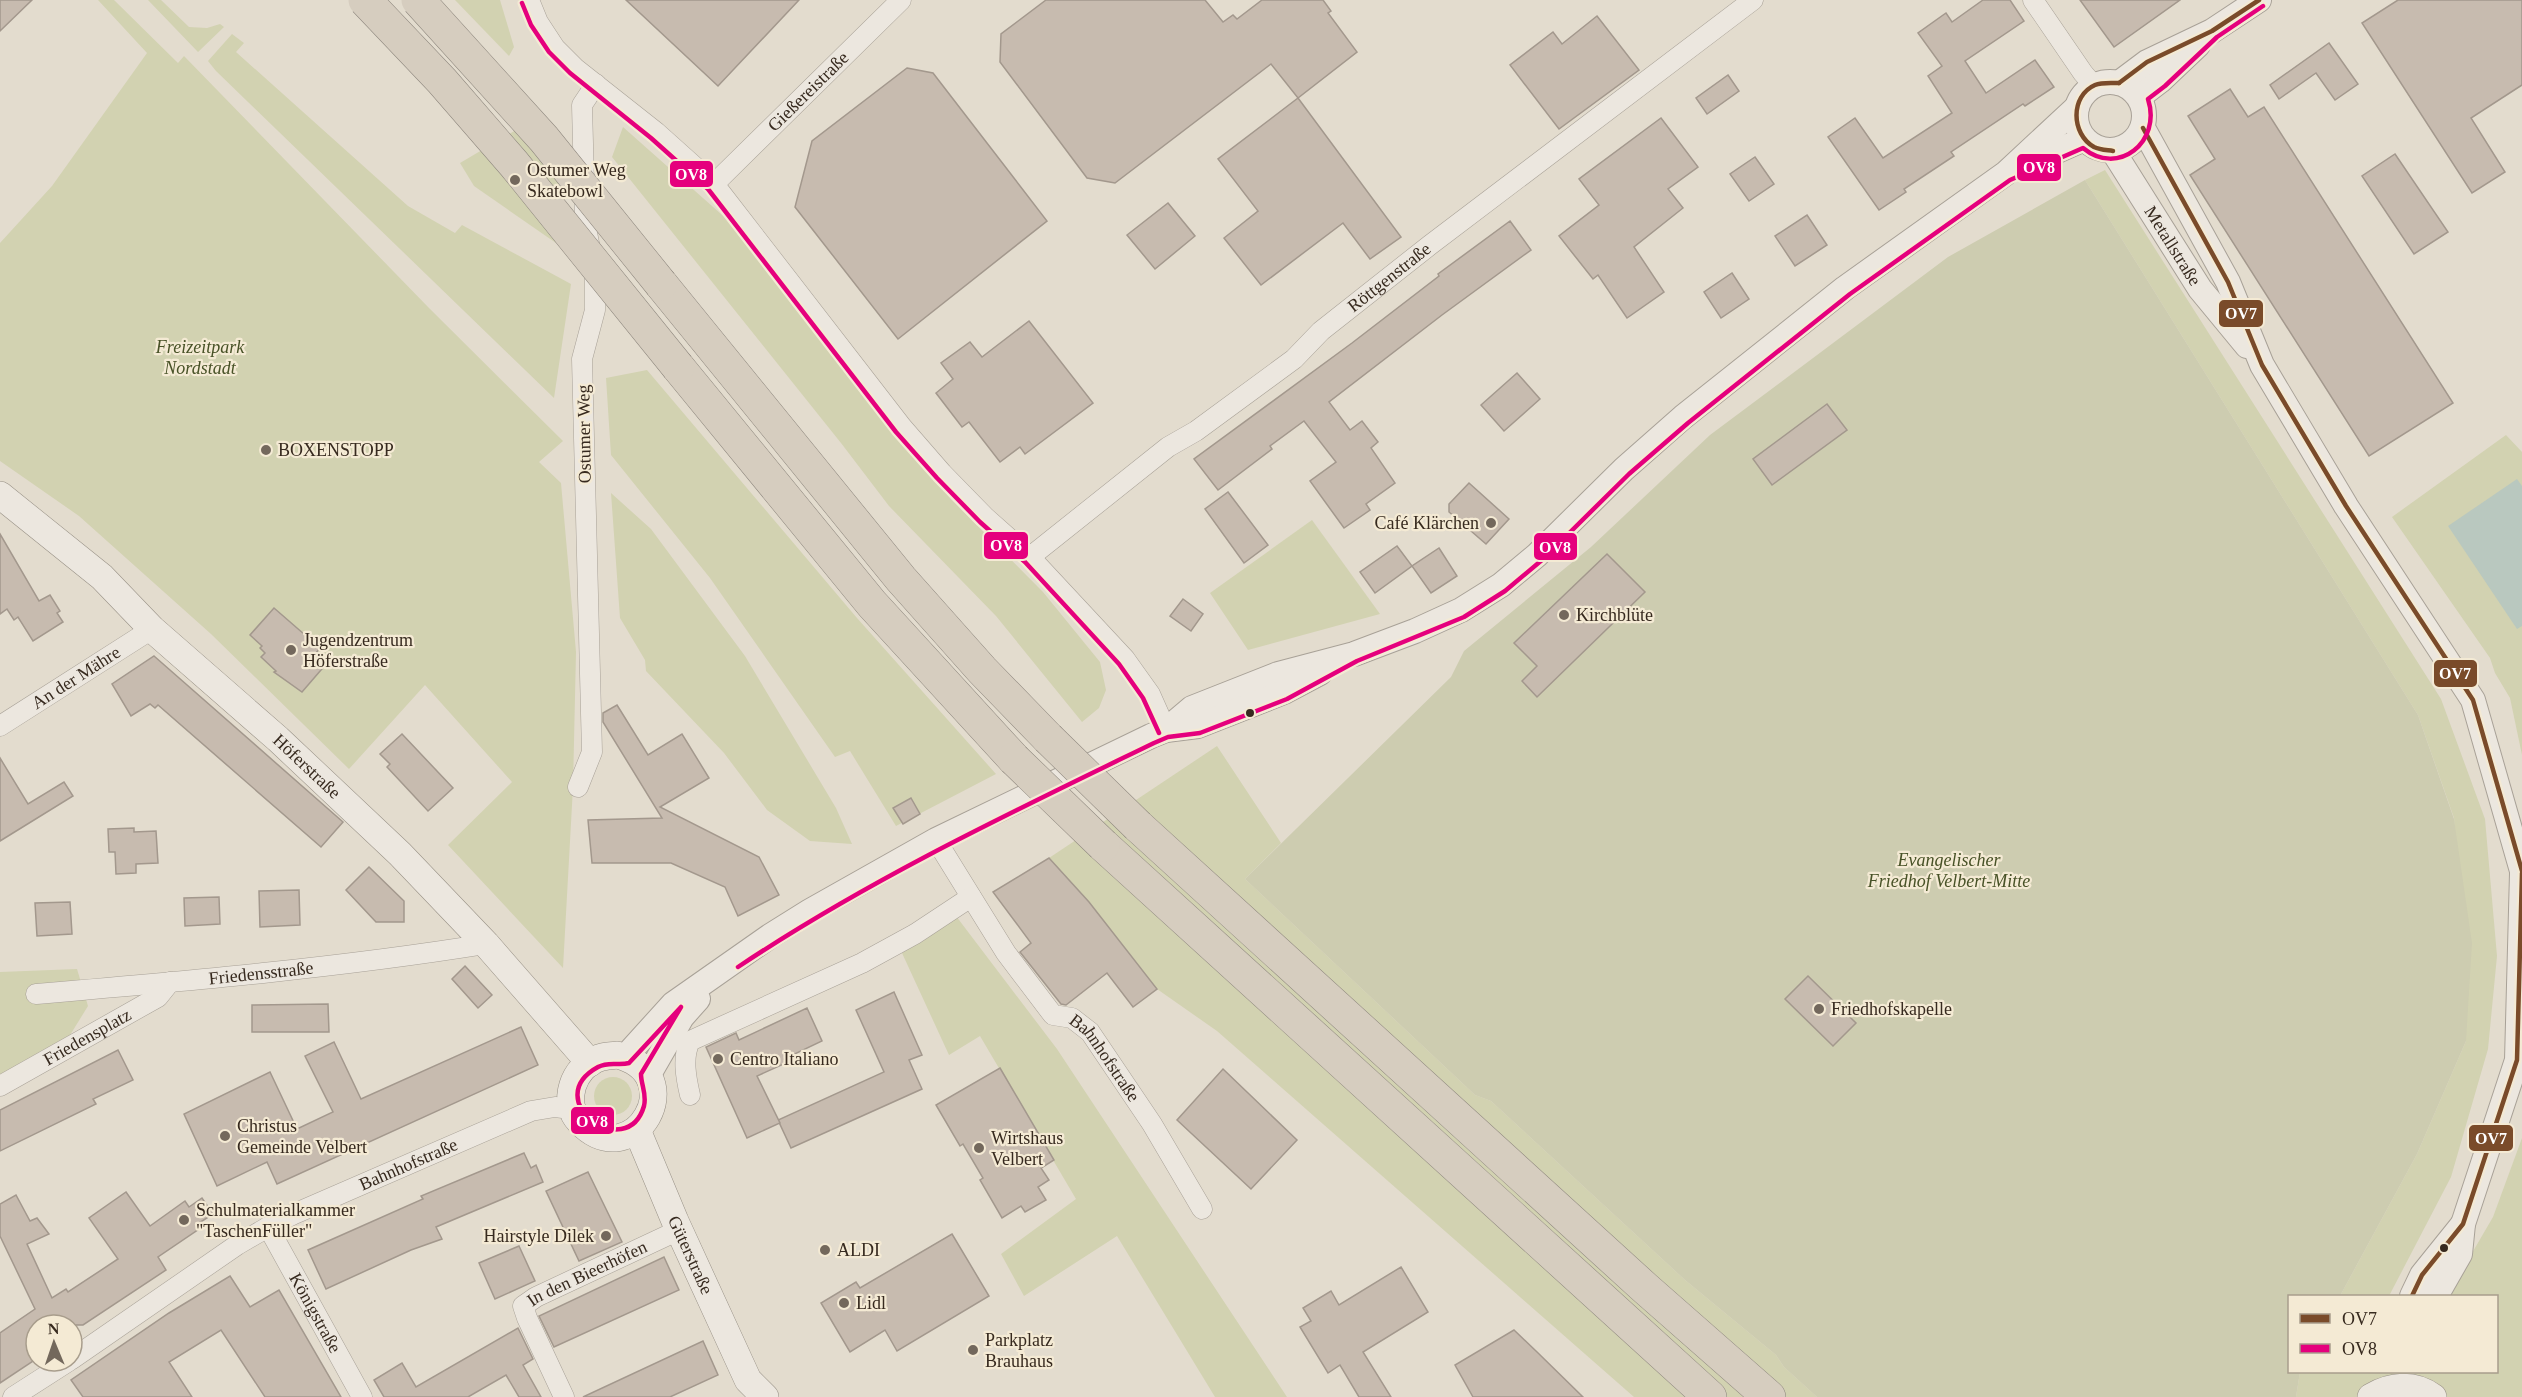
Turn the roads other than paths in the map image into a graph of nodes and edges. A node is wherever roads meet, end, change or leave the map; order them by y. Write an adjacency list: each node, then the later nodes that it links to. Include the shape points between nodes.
1 (365, 0): 54 (highway, bridge, via 514,164 872,604 1014,759 1103,845)
2 (418, 0): 55 (highway, bridge, via 544,139 901,579 982,670 1138,826)
3 (529, 0): 10 (street, via 555,48)
4 (901, 0): 18 (street, Gießereistraße)
5 (1753, 0): 21 (street, Röttgenstraße, via 1430,245 1294,358 1196,431 1168,447)
6 (2033, 0): 11 (street)
7 (2259, 0): 8 (street)
8 (2212, 31): 9 (street, via 2147,62); 12 (street)
9 (2119, 83): 11 (street); 12 (street)
10 (596, 84): 18 (street); 25 (street, Ostumer Weg, via 582,105 585,222 595,275 595,310 582,358 592,752)
11 (2094, 86): 13 (street)
12 (2139, 97): 14 (street, via 2144,108)
13 (2077, 107): 15 (street, via 2076,123); 17 (street)
14 (2143, 128): 16 (street, via 2131,144); 19 (street, Metallstraße, via 2228,282)
15 (2084, 139): 16 (street, via 2096,148); 17 (street)
16 (2113, 151): 19 (street, Metallstraße, via 2200,289)
17 (2006, 173): 24 (street, via 1745,365 1624,469 1501,585 1461,610 1354,654 1284,692 1198,726)
18 (714, 184): 21 (street, via 902,427 985,517)
19 (2262, 364): 27 (street, Metallstraße, via 2346,506 2473,700)
20 (0, 495): 22 (main road, Höferstraße, via 102,577)
21 (1030, 557): 24 (street, via 1138,676)
22 (152, 629): 23 (street, An der Mähre); 29 (main road, Höferstraße, via 400,854)
23 (0, 726)
24 (1166, 730): 26 (street)
25 (578, 787)
26 (936, 840): 28 (street, Bahnhofstraße); 30 (street, via 810,911)
27 (2522, 872): 41 (street, Metallstraße, via 2517,1060)
28 (971, 897): 37 (street, via 862,963 690,1041 686,1048 686,1077); 40 (street, Bahnhofstraße, via 1006,953 1053,1015 1072,1018 1090,1032 1152,1124)
29 (486, 944): 31 (street, Friedensstraße); 34 (main road, Höferstraße)
30 (732, 962): 33 (street, via 673,1004); 35 (street, via 682,1017)
31 (170, 982): 32 (street, Friedensstraße); 36 (street, Friedensplatz, via 158,998)
32 (36, 994)
33 (625, 1057): 34 (main road, via 607,1056); 35 (main road, via 640,1065)
34 (590, 1063): 38 (main road, via 573,1085)
35 (648, 1076): 39 (main road, via 653,1107)
36 (0, 1086)
37 (690, 1095)
38 (571, 1109): 39 (main road, via 583,1125 602,1136 620,1136); 42 (street, Bahnhofstraße, via 531,1111)
39 (637, 1130): 43 (main road, Güterstraße)
40 (1202, 1209)
41 (2463, 1224): 44 (street, Metallstraße, via 2422,1275); 45 (street, Metallstraße, via 2460,1254)
42 (268, 1227): 46 (street, Bahnhofstraße); 52 (street, Königstraße)
43 (679, 1230): 50 (main road, Güterstraße); 53 (street, In den Bieerhöfen, via 523,1306)
44 (2412, 1295)
45 (2437, 1295)
46 (84, 1350)
47 (50, 1373): 51 (street, Bahnhofstraße)
48 (2380, 1386): 49 (main road)
49 (2422, 1386)
50 (753, 1391)
51 (13, 1397)
52 (362, 1397)
53 (564, 1397)
54 (1710, 1397)
55 (1769, 1397)

